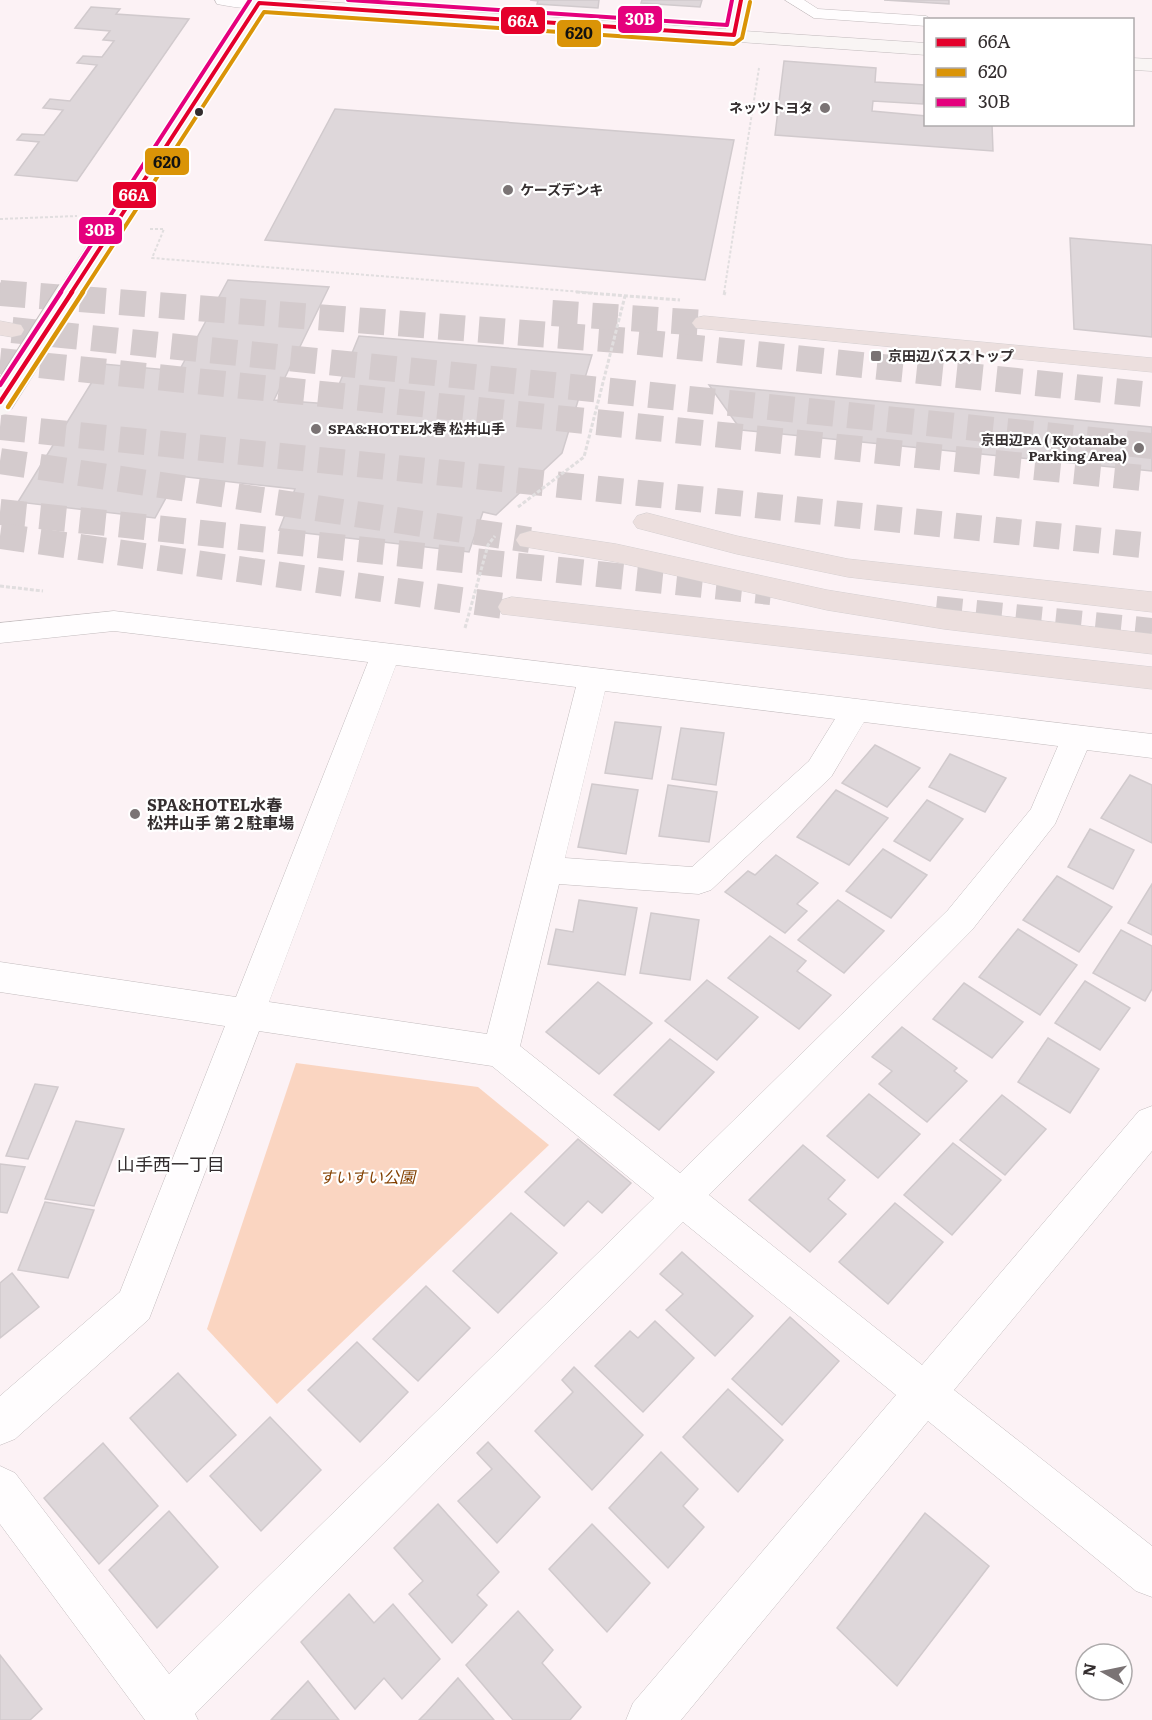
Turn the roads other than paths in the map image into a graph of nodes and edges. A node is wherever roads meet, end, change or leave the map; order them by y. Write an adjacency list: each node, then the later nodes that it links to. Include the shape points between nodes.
1 (224, 0): 4 (street)
2 (741, 0): 6 (street)
3 (793, 0): 5 (lane, via 813,13)
4 (260, 1): 6 (street); 12 (street, bridge)
5 (924, 21)
6 (734, 35): 7 (street)
7 (924, 49)
8 (1134, 64): 9 (street)
9 (1152, 65)
10 (704, 323): 11 (highway)
11 (1152, 365)
12 (0, 402)
13 (647, 522): 15 (highway, via 848,568)
14 (530, 540): 18 (highway, via 616,553 826,600 944,619)
15 (1152, 602)
16 (512, 607): 20 (highway)
17 (0, 633): 19 (street, via 114,621)
18 (1152, 644)
19 (386, 654): 21 (street); 27 (street)
20 (1152, 678)
21 (592, 679): 22 (street); 25 (street)
22 (855, 711): 23 (street); 25 (street, via 820,769 699,881)
23 (1077, 737): 24 (street); 30 (street, via 1044,815 960,920)
24 (1152, 747)
25 (547, 870): 28 (street)
26 (1, 978): 27 (street)
27 (247, 1014): 28 (street); 32 (street, via 135,1305)
28 (501, 1052): 30 (street)
29 (1152, 1124): 31 (street)
30 (681, 1197): 31 (street); 35 (street)
31 (925, 1393): 34 (street); 36 (street)
32 (0, 1424)
33 (0, 1488): 35 (street)
34 (1152, 1575)
35 (170, 1715)
36 (650, 1720)

